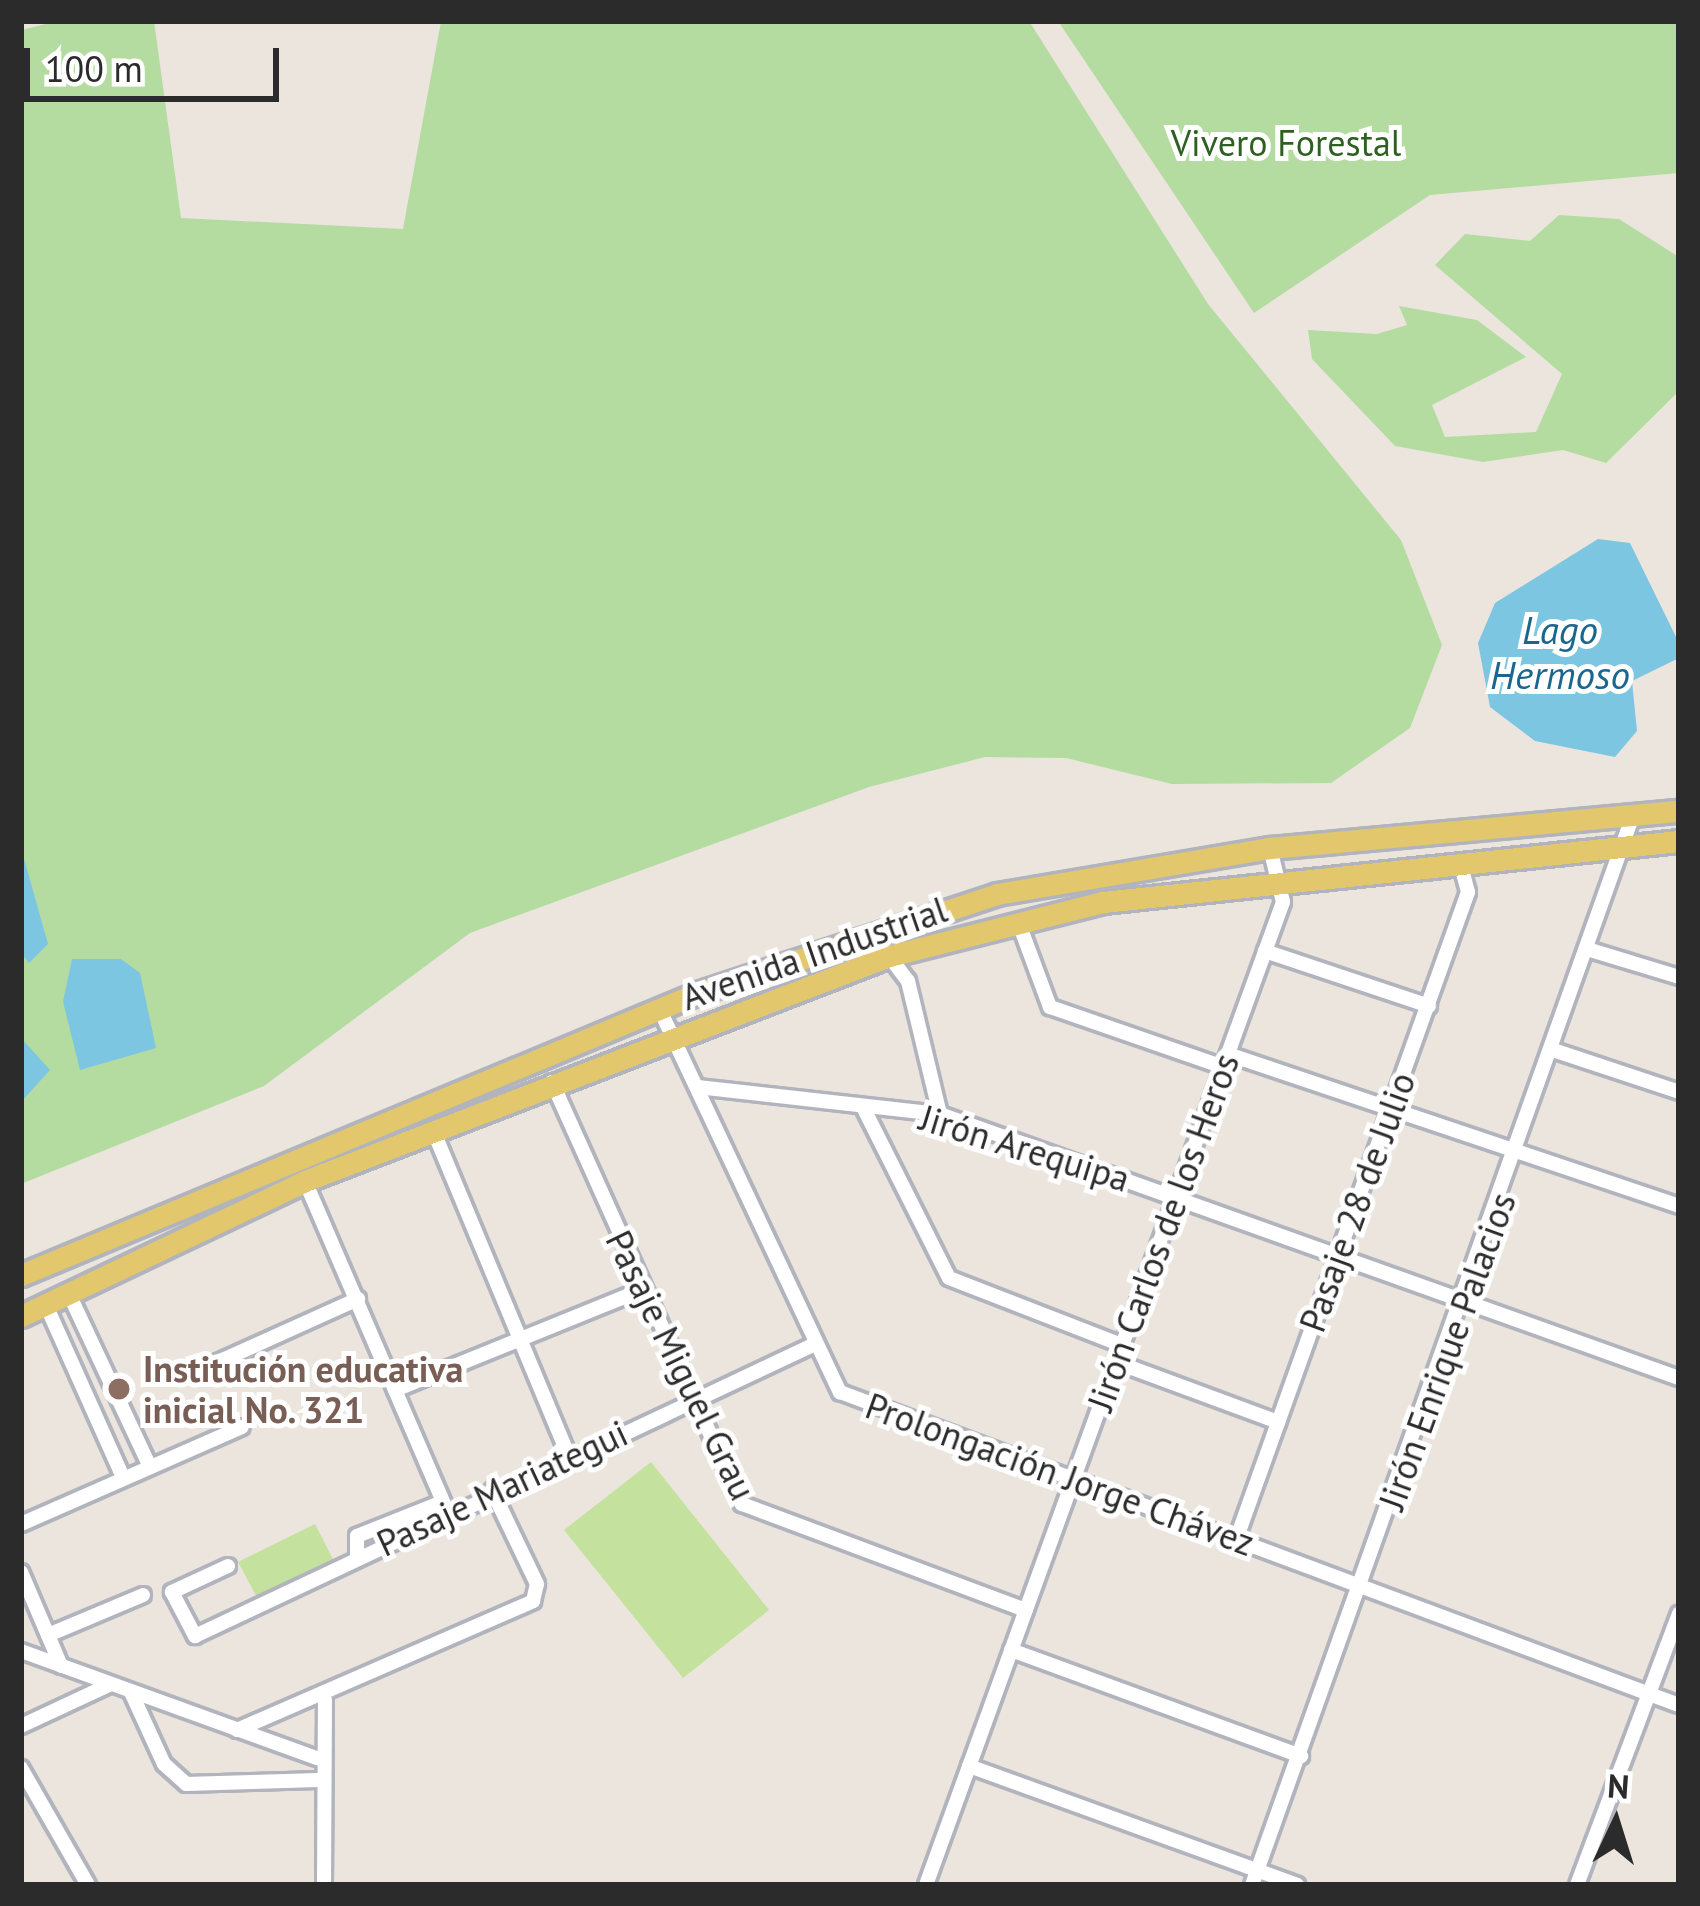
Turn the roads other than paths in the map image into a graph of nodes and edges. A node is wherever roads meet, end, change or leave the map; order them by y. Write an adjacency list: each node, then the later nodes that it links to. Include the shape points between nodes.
1 (1679, 811): 2 (main road, Avenida Industrial)
2 (1634, 815): 4 (street, Jirón Enrique Palacios); 5 (main road, Avenida Industrial)
3 (1679, 842): 4 (main road, Avenida Industrial)
4 (1623, 847): 6 (main road, Avenida Industrial); 9 (street, Jirón Enrique Palacios)
5 (1270, 848): 7 (street, Jirón Carlos de los Heros); 14 (main road, Avenida Industrial, via 997,894)
6 (1460, 863): 7 (main road, Avenida Industrial); 13 (street, Pasaje 28 de Julio, via 1468,892)
7 (1277, 878): 8 (main road, Avenida Industrial); 10 (street, Jirón Carlos de los Heros, via 1283,902)
8 (1018, 921): 11 (main road, Avenida Industrial); 17 (street, via 1050,1007)
9 (1587, 950): 12 (street); 16 (street, Jirón Enrique Palacios)
10 (1265, 951): 13 (street); 17 (street, Jirón Carlos de los Heros)
11 (889, 956): 15 (main road, Avenida Industrial); 23 (street, via 908,981)
12 (1679, 977)
13 (1429, 1006): 22 (street, Pasaje 28 de Julio)
14 (659, 1008): 15 (street, Prolongación Jorge Chávez); 30 (main road, Avenida Industrial)
15 (674, 1037): 18 (main road, Avenida Industrial); 19 (street, Prolongación Jorge Chávez)
16 (1552, 1050): 20 (street); 25 (street, Jirón Enrique Palacios)
17 (1226, 1061): 22 (street); 27 (street, Jirón Carlos de los Heros)
18 (552, 1082): 24 (main road, Avenida Industrial); 31 (street, Pasaje Miguel Grau)
19 (698, 1087): 21 (street, Jirón Arequipa); 39 (street, Prolongación Jorge Chávez)
20 (1679, 1092)
21 (864, 1108): 23 (street, Jirón Arequipa); 38 (street, via 950,1278)
22 (1388, 1108): 25 (street); 29 (street, Pasaje 28 de Julio)
23 (940, 1114): 27 (street, Jirón Arequipa)
24 (433, 1130): 26 (main road, Avenida Industrial); 37 (street)
25 (1517, 1152): 28 (street); 33 (street, Jirón Enrique Palacios)
26 (305, 1181): 32 (main road, Avenida Industrial); 34 (street)
27 (1176, 1196): 29 (street, Jirón Arequipa); 38 (street, Jirón Carlos de los Heros)
28 (1679, 1206)
29 (1338, 1255): 33 (street, Jirón Arequipa); 45 (street, Pasaje 28 de Julio)
30 (21, 1274)
31 (641, 1290): 37 (street); 44 (street, Pasaje Miguel Grau)
32 (69, 1294): 35 (main road, Avenida Industrial); 48 (street)
33 (1466, 1298): 42 (street, Jirón Arequipa); 57 (street, Jirón Enrique Palacios)
34 (358, 1299): 41 (street); 43 (street)
35 (46, 1305): 36 (main road, Avenida Industrial); 49 (street)
36 (21, 1316)
37 (520, 1337): 43 (street); 47 (street)
38 (1122, 1345): 40 (street, Jirón Carlos de los Heros)
39 (811, 1346): 44 (street, Pasaje Mariategui); 50 (street, Prolongación Jorge Chávez, via 839,1392)
40 (1116, 1362): 45 (street); 50 (street, Jirón Carlos de los Heros)
41 (216, 1363)
42 (1679, 1378)
43 (395, 1390): 52 (street)
44 (692, 1402): 47 (street, Pasaje Mariategui); 59 (street, Pasaje Miguel Grau, via 754,1515)
45 (1278, 1422): 54 (street, Pasaje 28 de Julio)
46 (242, 1427): 48 (street)
47 (568, 1454): 51 (street, Pasaje Mariategui)
48 (149, 1465): 49 (street)
49 (122, 1475): 53 (street)
50 (1072, 1483): 54 (street, Prolongación Jorge Chávez); 59 (street, Jirón Carlos de los Heros)
51 (492, 1490): 52 (street, Pasaje Mariategui); 68 (street, via 536,1584 532,1601)
52 (445, 1507): 55 (street, Pasaje Mariategui, via 195,1636 172,1592)
53 (22, 1520)
54 (1236, 1540): 57 (street, Prolongación Jorge Chávez)
55 (228, 1566)
56 (23, 1582): 61 (street)
57 (1362, 1588): 67 (street, Prolongación Jorge Chávez); 72 (street, Jirón Enrique Palacios)
58 (142, 1595): 61 (street)
59 (1026, 1610): 63 (street, Jirón Carlos de los Heros)
60 (1679, 1614): 67 (street)
61 (48, 1635): 64 (street)
62 (21, 1651): 64 (street)
63 (1011, 1651): 72 (street); 74 (street, Jirón Carlos de los Heros)
64 (61, 1666): 65 (street)
65 (111, 1684): 66 (street); 70 (street)
66 (131, 1692): 71 (street); 76 (street, via 164,1765 186,1784)
67 (1649, 1694): 69 (street, Prolongación Jorge Chávez); 82 (street)
68 (325, 1700): 71 (street); 73 (street)
69 (1679, 1706)
70 (21, 1726)
71 (237, 1730): 73 (street)
72 (1300, 1756): 77 (street, Jirón Enrique Palacios)
73 (317, 1758): 76 (street)
74 (969, 1766): 77 (street); 80 (street, Jirón Carlos de los Heros)
75 (21, 1768): 78 (street)
76 (318, 1780): 79 (street)
77 (1255, 1878): 81 (street)
78 (88, 1885)
79 (324, 1885)
80 (926, 1885)
81 (1297, 1885)
82 (1576, 1885)

